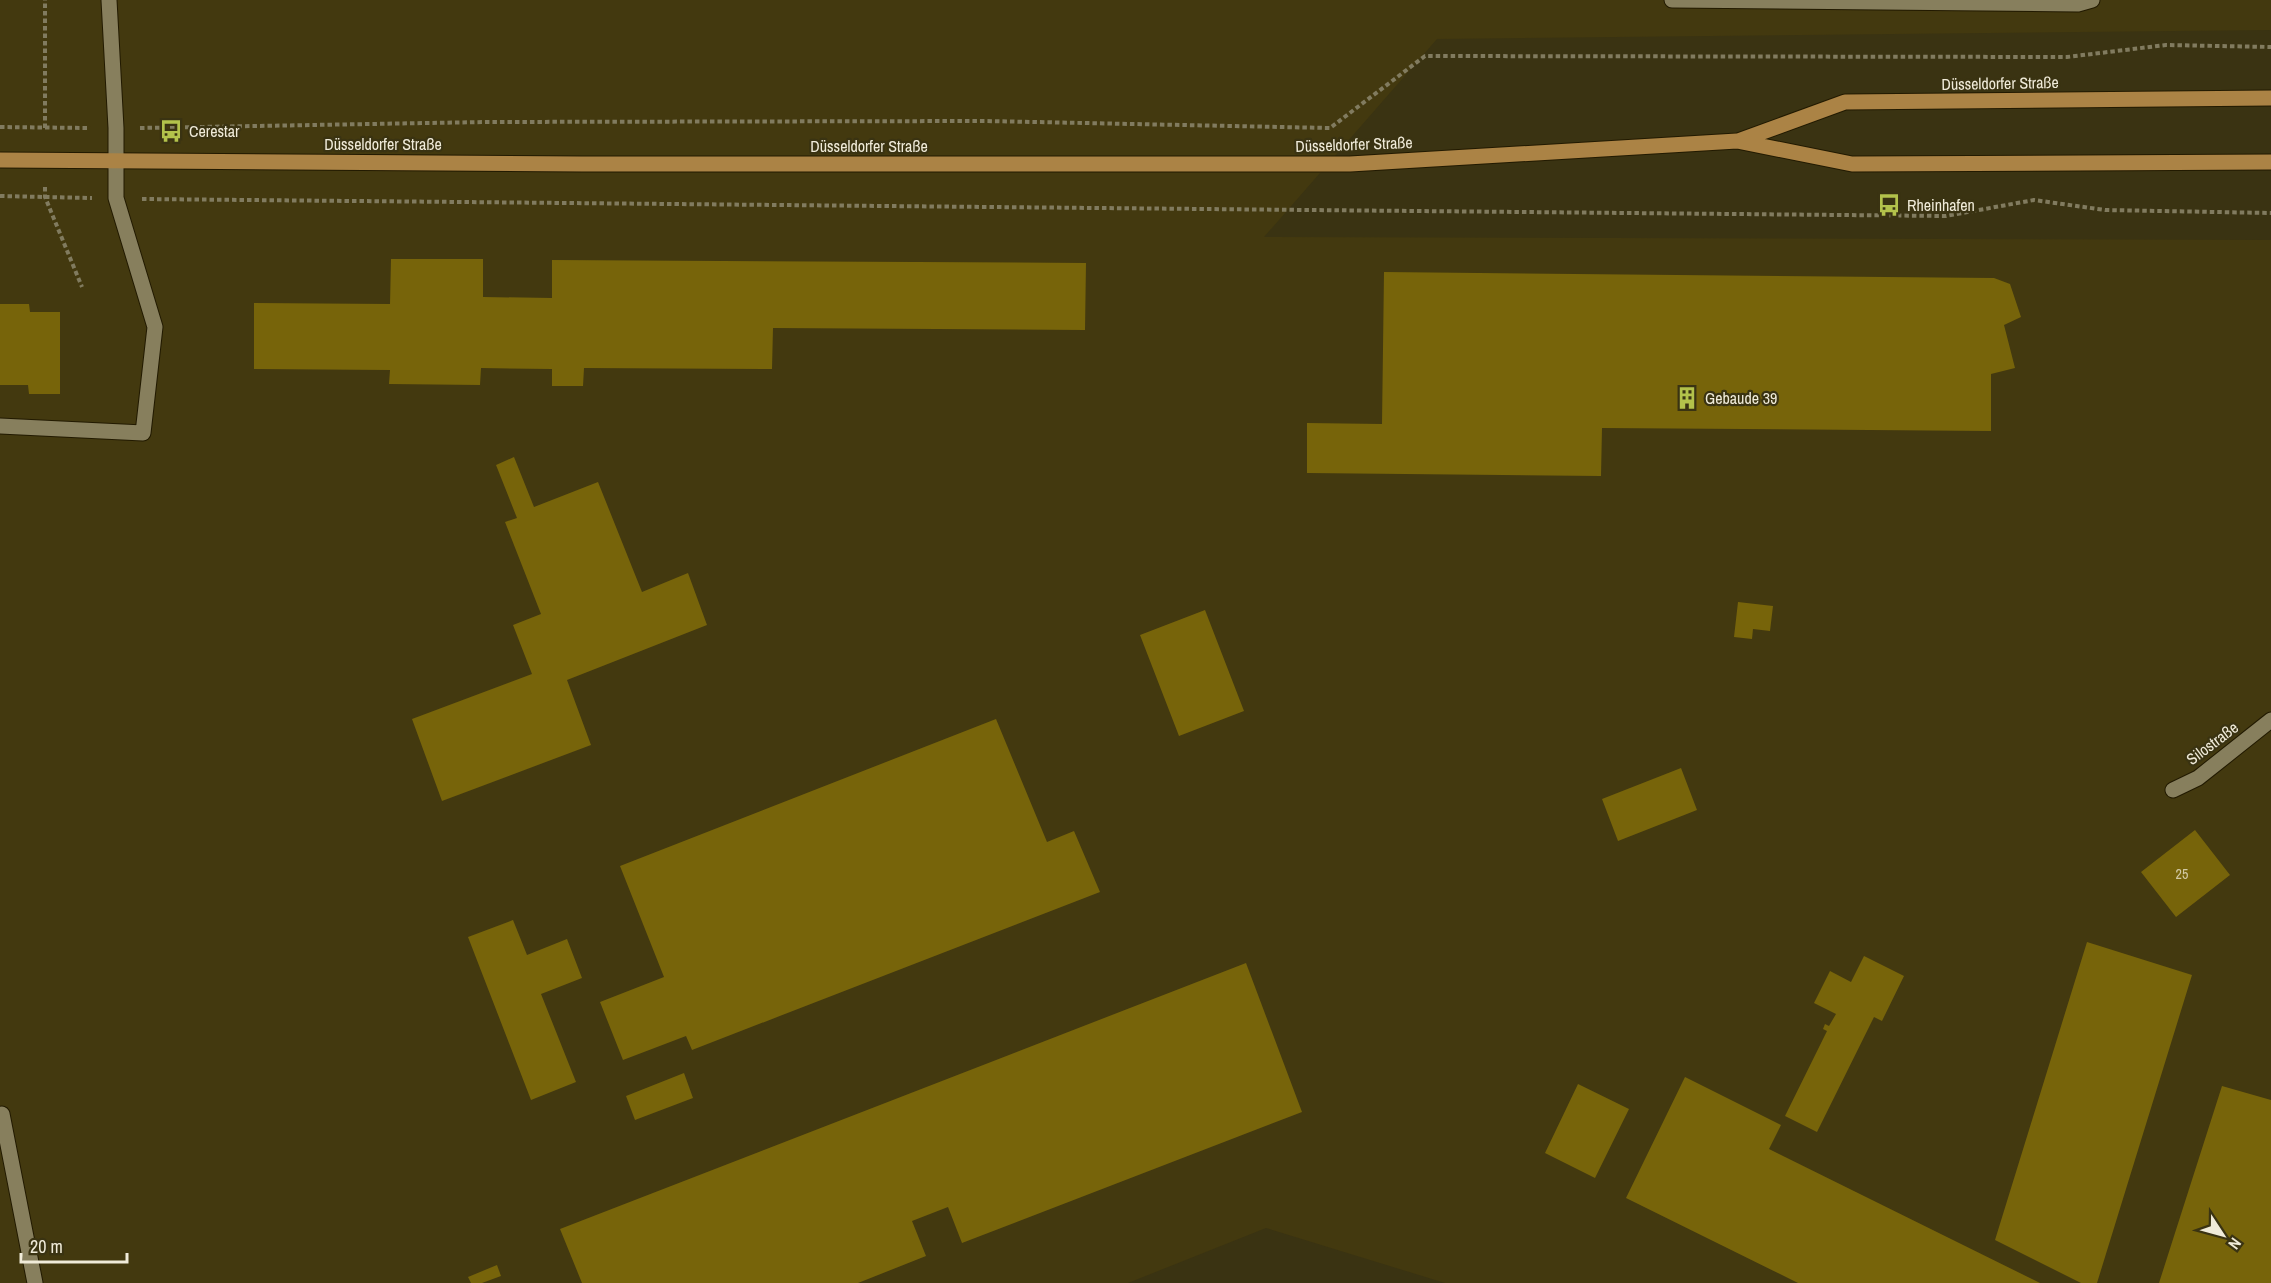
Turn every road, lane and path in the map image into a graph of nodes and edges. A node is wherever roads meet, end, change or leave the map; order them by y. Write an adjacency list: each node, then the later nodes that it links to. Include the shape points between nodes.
1 (109, 0): 7 (street)
2 (1672, 0): 3 (street, via 2078,4)
3 (2092, 0)
4 (2271, 47): 7 (path, via 2166,45 2067,57 1425,56 1330,128 937,121)
5 (2271, 98): 8 (main road, Düsseldorfer Straße, via 1845,102)
6 (0, 127): 7 (path)
7 (116, 128): 10 (street)
8 (1737, 141): 10 (main road, Düsseldorfer Straße, via 1350,164); 11 (main road, Düsseldorfer Straße, via 1852,164)
9 (0, 160): 10 (main road, Düsseldorfer Straße)
10 (116, 160): 13 (street)
11 (2271, 162)
12 (0, 196): 13 (path)
13 (116, 198): 14 (path, via 1934,216 2034,200 2105,210); 15 (street, via 155,327 143,433)
14 (2271, 213)
15 (0, 426)
16 (2271, 720): 17 (street, Silostraße, via 2198,778)
17 (2173, 790)
18 (0, 1115): 19 (street)
19 (35, 1283)

